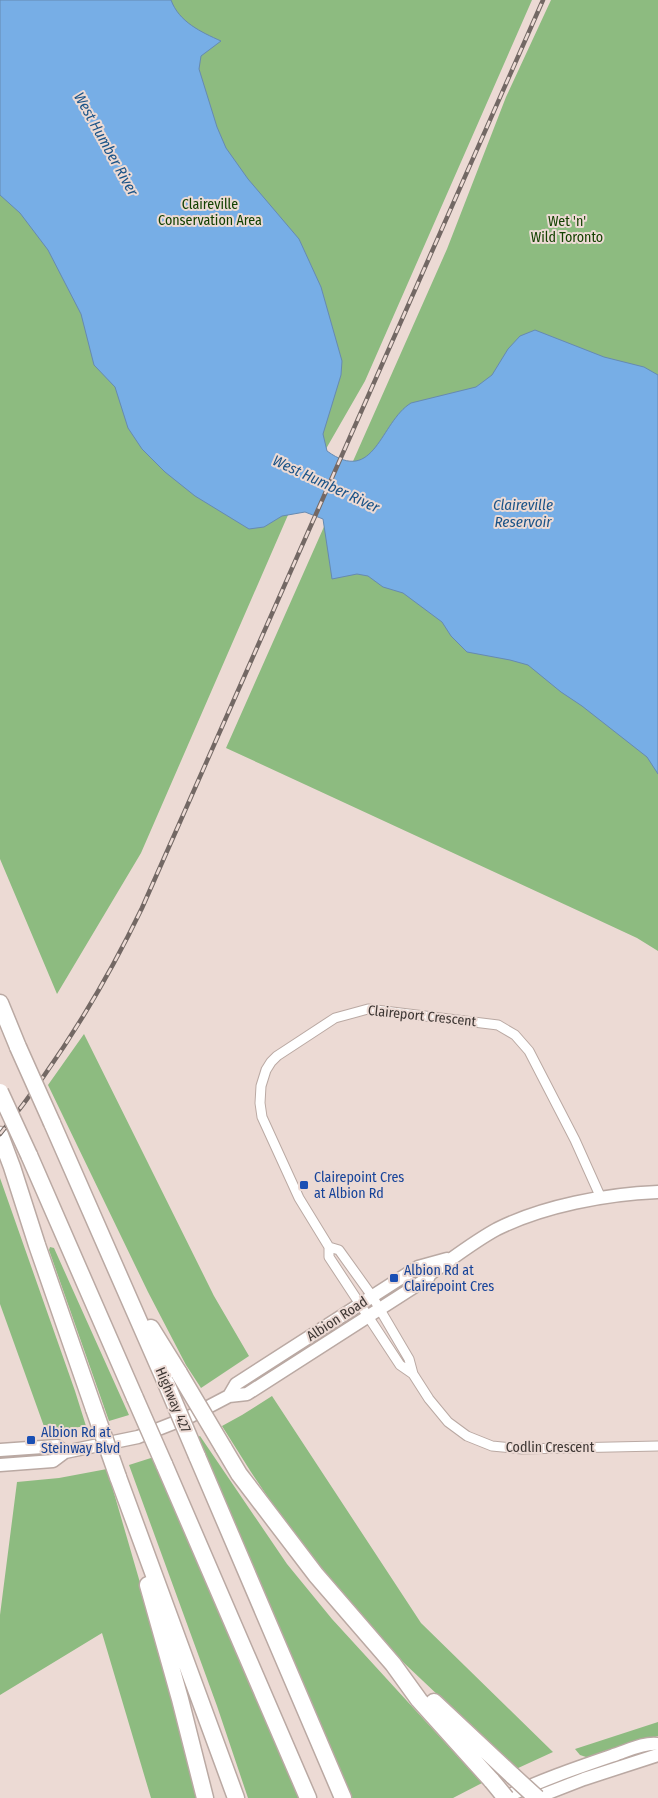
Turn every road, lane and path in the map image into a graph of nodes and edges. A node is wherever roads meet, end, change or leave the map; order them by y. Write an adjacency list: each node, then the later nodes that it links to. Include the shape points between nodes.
1 (0, 1003): 8 (highway, Highway 427, bridge)
2 (0, 1092): 24 (highway, bridge)
3 (0, 1135): 18 (highway, bridge)
4 (658, 1192): 5 (main road, Albion Road)
5 (601, 1198): 6 (street, Claireport Crescent, via 534,1059 515,1035 488,1023 378,1009 359,1010 335,1018 277,1056 266,1070 261,1086 260,1110 266,1126 299,1198); 7 (main road, Albion Road, via 570,1204 497,1229)
6 (329, 1247): 9 (street, Claireport Crescent, via 339,1250); 10 (street, Claireport Crescent, via 329,1257)
7 (455, 1256): 9 (main road, Albion Road, via 418,1267); 11 (main road, Albion Road, via 428,1278)
8 (124, 1285): 19 (highway, bridge, via 239,1474 316,1575); 25 (highway, Highway 427, bridge)
9 (372, 1296): 10 (main road, Albion Road); 11 (street, Claireport Crescent)
10 (361, 1304): 11 (street, Claireport Crescent); 12 (main road, Albion Road, via 236,1384)
11 (374, 1312): 12 (main road, Albion Road, via 247,1394); 13 (street, Codlin Crescent, via 400,1365 413,1374 448,1422 467,1436 492,1446 522,1449)
12 (229, 1396): 15 (main road, Albion Road, via 163,1428 121,1441)
13 (658, 1446)
14 (0, 1450): 15 (main road, Albion Road, via 57,1446); 16 (street)
15 (65, 1452): 17 (main road, Albion Road, via 53,1461)
16 (0, 1456)
17 (0, 1465)
18 (118, 1477): 22 (highway); 23 (highway)
19 (393, 1664): 26 (highway, bridge, via 419,1700); 27 (highway, bridge)
20 (658, 1744): 26 (main road, via 586,1765)
21 (658, 1755): 27 (main road)
22 (205, 1798)
23 (236, 1798)
24 (308, 1798)
25 (343, 1798)
26 (505, 1798)
27 (536, 1798)

